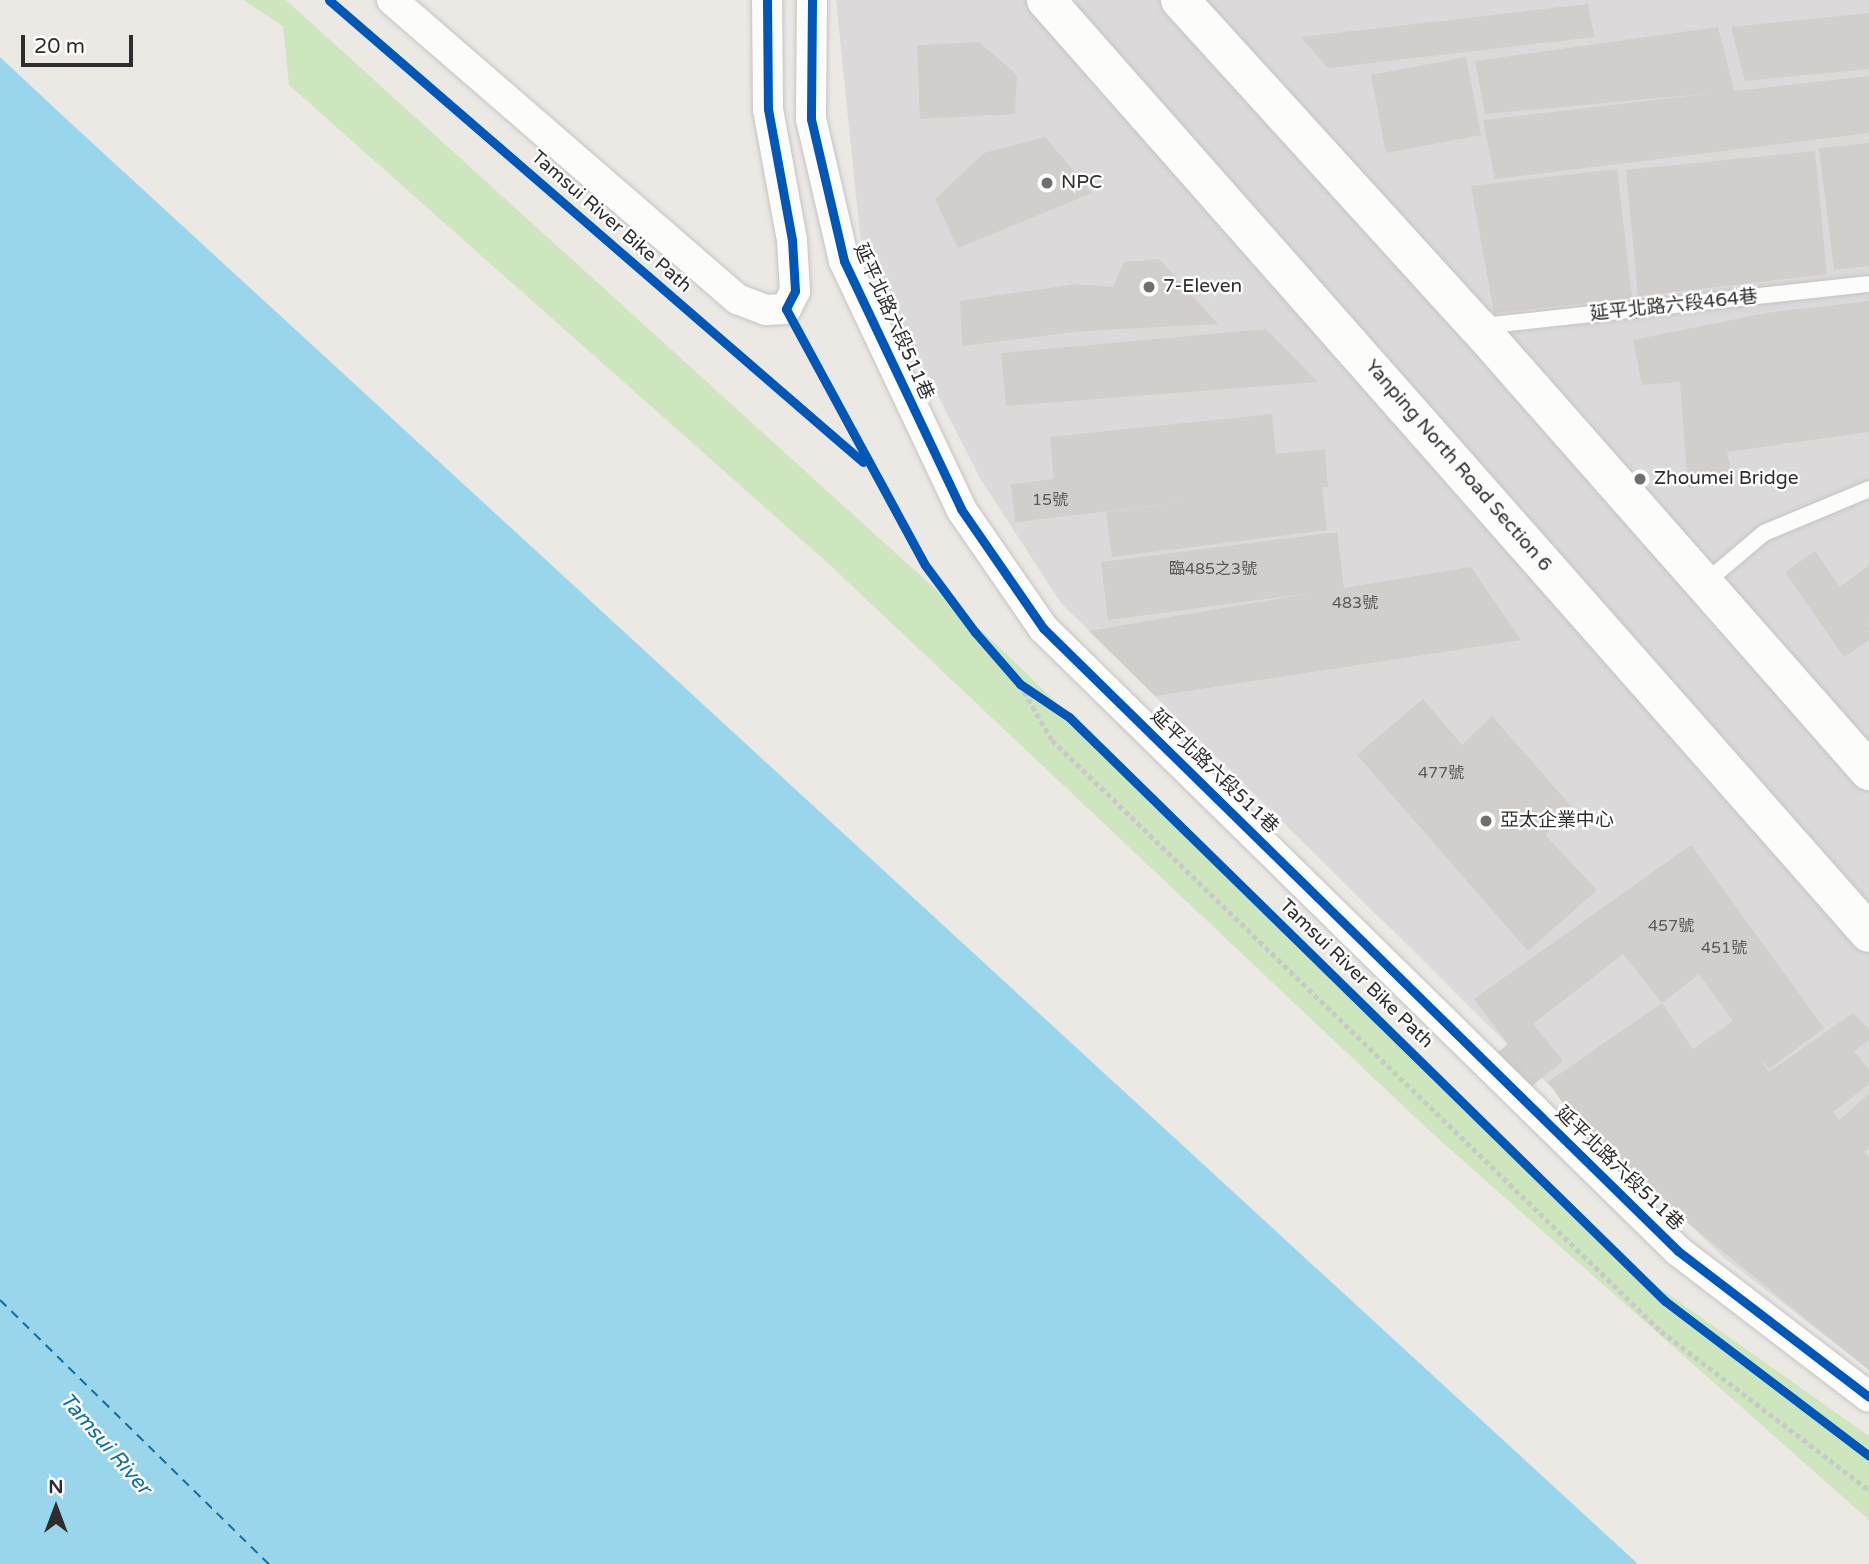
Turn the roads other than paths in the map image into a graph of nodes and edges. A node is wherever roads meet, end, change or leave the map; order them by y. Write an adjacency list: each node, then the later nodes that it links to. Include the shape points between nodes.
1 (392, 0): 2 (street, via 737,299 766,310 786,309 796,290 792,240 768,109)
2 (767, 0)
3 (812, 0): 12 (street, 延平北路六段511巷, via 811,119 844,261 961,509 1043,628 1678,1251)
4 (1046, 0): 11 (main road, Yanping North Road Section 6)
5 (1180, 0): 7 (main road)
6 (1869, 284): 7 (lane, 延平北路六段464巷)
7 (1478, 327): 9 (main road)
8 (1869, 489): 9 (lane, via 1764,533)
9 (1706, 582): 10 (main road)
10 (1869, 771)
11 (1869, 933)
12 (1869, 1397)

